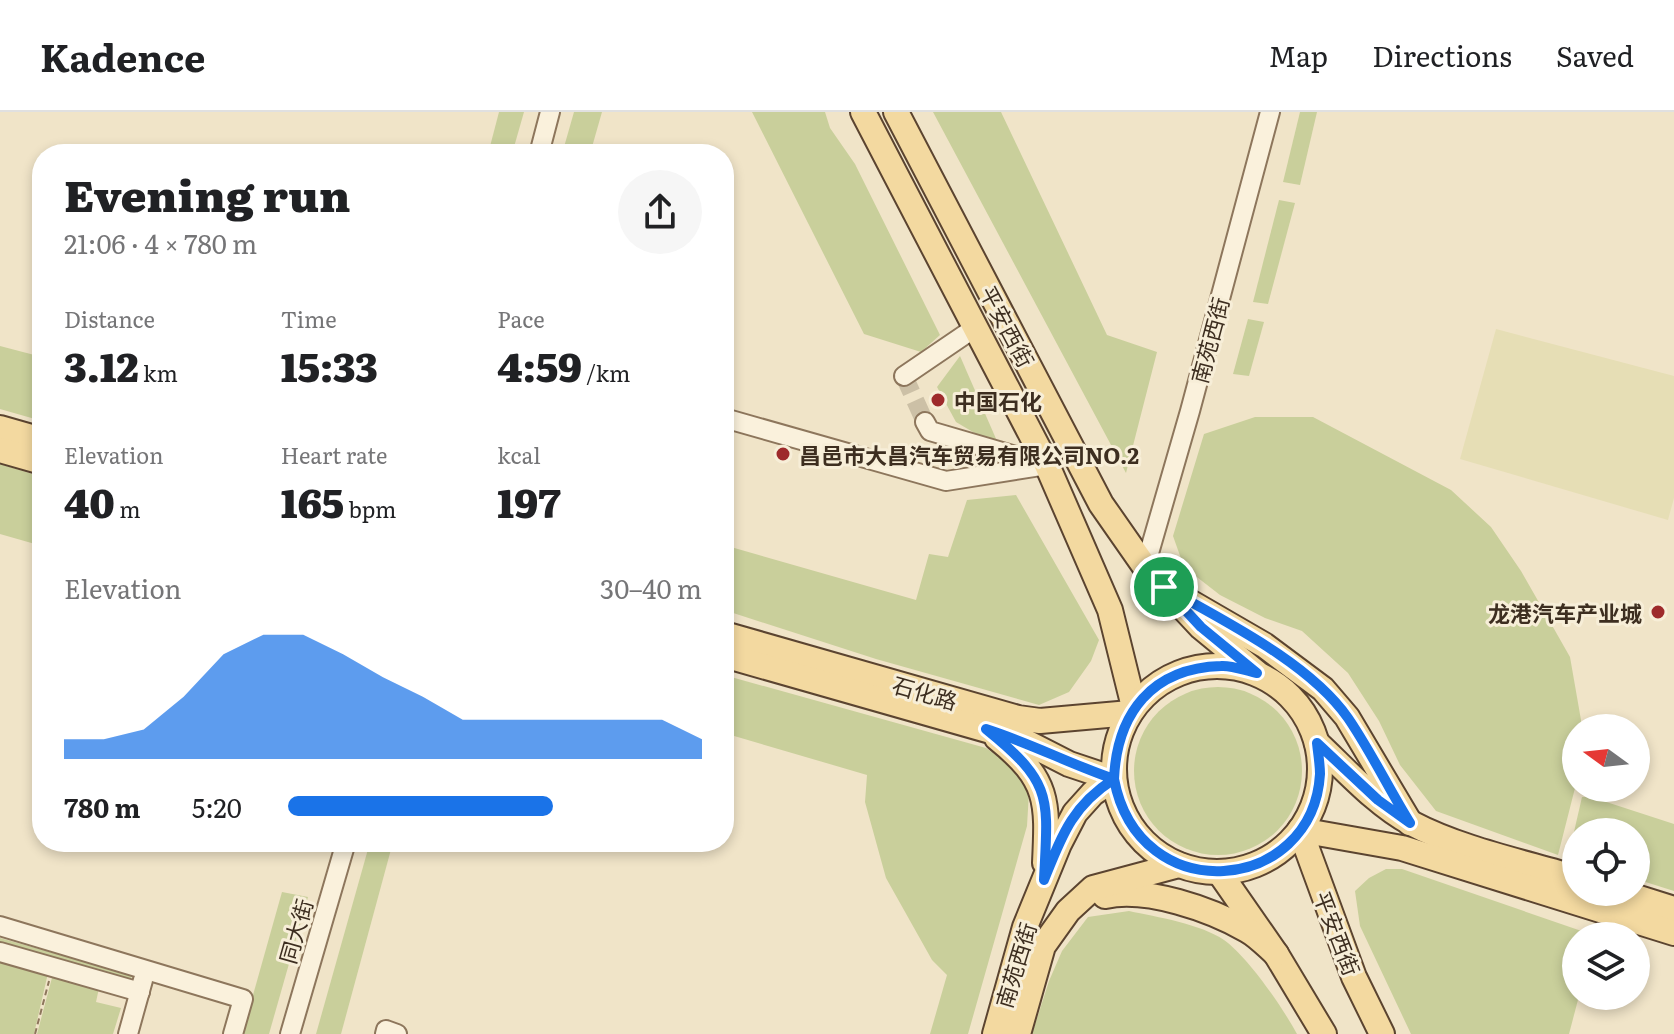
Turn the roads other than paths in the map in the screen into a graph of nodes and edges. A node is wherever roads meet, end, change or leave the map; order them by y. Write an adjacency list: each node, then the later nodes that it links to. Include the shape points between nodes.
1 (550, 112): 5 (street)
2 (863, 112): 6 (main road, 平安西街)
3 (896, 112): 15 (main road, 平安西街, via 1101,504)
4 (1270, 112): 15 (street, 南苑西街)
5 (542, 144)
6 (976, 327): 7 (street); 14 (main road, 平安西街)
7 (904, 376)
8 (734, 421): 14 (street, via 946,481)
9 (925, 422): 14 (street, via 930,431)
10 (0, 428): 11 (main road)
11 (32, 437)
12 (0, 450): 13 (main road)
13 (32, 459)
14 (1047, 465): 20 (main road, 平安西街, via 1110,610)
15 (1145, 567): 16 (main road, 平安西街)
16 (1164, 587): 19 (main road, 平安西街, via 1201,627); 24 (main road, via 1264,645 1323,689 1347,717)
17 (734, 637): 20 (main road, 石化路, via 1018,718 1040,721)
18 (734, 658): 21 (main road, 石化路)
19 (1257, 673): 20 (main road, via 1224,665 1190,669 1159,683); 22 (main road, via 1284,690 1305,714)
20 (1132, 710): 23 (main road, via 1115,752)
21 (986, 729): 23 (main road, 石化路); 30 (main road, via 1018,755 1044,794)
22 (1317, 743): 24 (main road); 25 (main road, via 1320,773 1314,803)
23 (1114, 779): 27 (main road, via 1123,812 1137,834); 30 (main road, 南苑西街, via 1075,813)
24 (1410, 823): 29 (main road)
25 (1300, 830): 28 (main road, via 1278,852 1250,867); 35 (main road, via 1402,848); 48 (main road, 平安西街, via 1354,977)
26 (343, 852): 42 (street, 同大街)
27 (1179, 865): 28 (main road); 31 (main road, 南苑西街, via 1093,888)
28 (1219, 872): 37 (main road)
29 (1562, 874)
30 (1044, 880): 45 (main road, 南苑西街)
31 (1079, 901): 37 (main road, via 1126,892 1162,898 1248,931); 46 (main road, 南苑西街, via 1043,946)
32 (1650, 901): 33 (main road)
33 (1674, 909)
34 (0, 926): 38 (street)
35 (1674, 933)
36 (0, 952): 39 (street)
37 (1276, 954): 47 (main road)
38 (146, 970): 39 (street); 41 (street, via 243,999)
39 (140, 992): 40 (street)
40 (128, 1034)
41 (233, 1034)
42 (290, 1034)
43 (385, 1034): 44 (street)
44 (397, 1034)
45 (995, 1034)
46 (1018, 1034)
47 (1324, 1034)
48 (1382, 1034)

